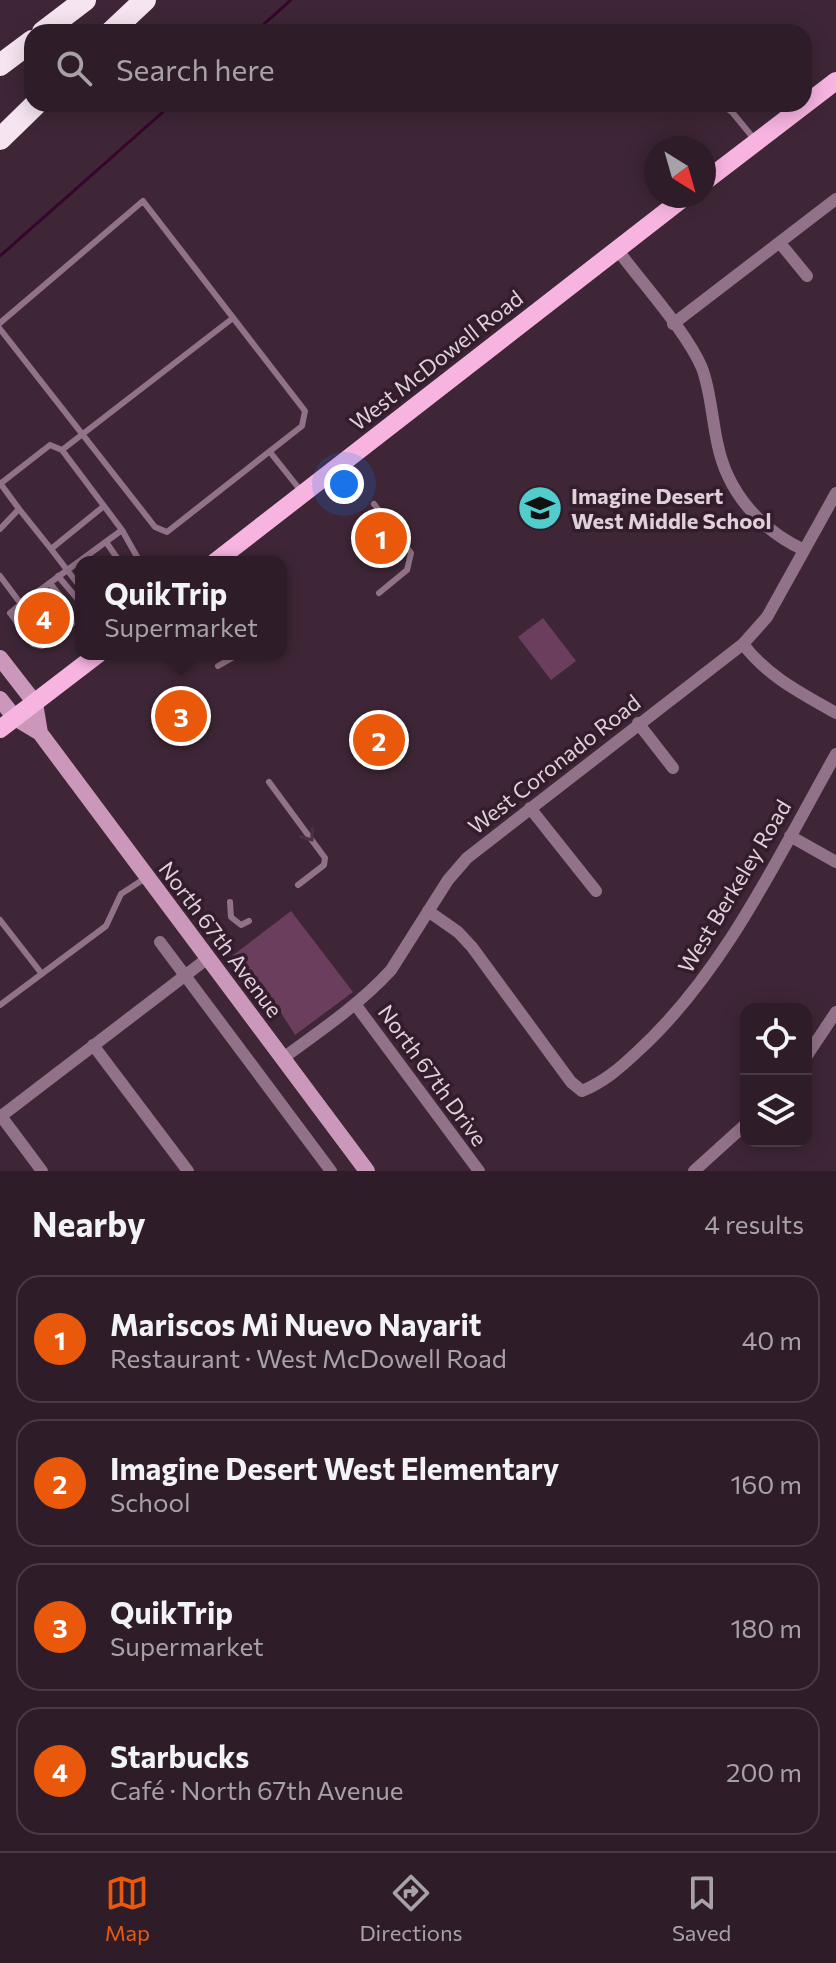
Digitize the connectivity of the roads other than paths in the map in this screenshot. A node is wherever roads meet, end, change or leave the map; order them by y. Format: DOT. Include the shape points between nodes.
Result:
graph roads {
  1 [pos="85,0"];
  2 [pos="145,0"];
  3 [pos="54,24"];
  4 [pos="120,24"];
  5 [pos="24,47"];
  6 [pos="0,65"];
  7 [pos="836,81"];
  8 [pos="812,99"];
  9 [pos="28,112"];
  10 [pos="732,112"];
  11 [pos="795,112"];
  12 [pos="0,139"];
  13 [pos="756,142"];
  14 [pos="716,173"];
  15 [pos="836,199"];
  16 [pos="670,208"];
  17 [pos="780,243"];
  18 [pos="617,249"];
  19 [pos="807,276"];
  20 [pos="233,318"];
  21 [pos="0,323"];
  22 [pos="673,324"];
  23 [pos="0,329"];
  24 [pos="82,433"];
  25 [pos="62,450"];
  26 [pos="270,452"];
  27 [pos="0,484"];
  28 [pos="836,493"];
  29 [pos="303,494"];
  30 [pos="374,504"];
  31 [pos="104,506"];
  32 [pos="19,509"];
  33 [pos="0,529"];
  34 [pos="122,530"];
  35 [pos="106,542"];
  36 [pos="51,549"];
  37 [pos="804,550"];
  38 [pos="86,556"];
  39 [pos="116,556"];
  40 [pos="137,556"];
  41 [pos="223,556"];
  42 [pos="75,564"];
  43 [pos="67,570"];
  44 [pos="0,576"];
  45 [pos="58,576"];
  46 [pos="75,580"];
  47 [pos="50,583"];
  48 [pos="379,593"];
  49 [pos="75,596"];
  50 [pos="21,604"];
  51 [pos="743,644"];
  52 [pos="0,658"];
  53 [pos="90,660"];
  54 [pos="228,660"];
  55 [pos="218,666"];
  56 [pos="0,699"];
  57 [pos="35,703"];
  58 [pos="836,713"];
  59 [pos="638,723"];
  60 [pos="8,724"];
  61 [pos="40,733"];
  62 [pos="836,754"];
  63 [pos="673,768"];
  64 [pos="269,782"];
  65 [pos="530,808"];
  66 [pos="790,836"];
  67 [pos="836,862"];
  68 [pos="147,877"];
  69 [pos="298,885"];
  70 [pos="596,891"];
  71 [pos="230,902"];
  72 [pos="428,911"];
  73 [pos="0,920"];
  74 [pos="249,921"];
  75 [pos="160,942"];
  76 [pos="208,958"];
  77 [pos="42,974"];
  78 [pos="186,975"];
  79 [pos="2,1002"];
  80 [pos="355,1004"];
  81 [pos="836,1014"];
  82 [pos="93,1045"];
  83 [pos="812,1048"];
  84 [pos="283,1058"];
  85 [pos="0,1116"];
  86 [pos="740,1130"];
  87 [pos="42,1171"];
  88 [pos="188,1171"];
  89 [pos="331,1171"];
  90 [pos="367,1171"];
  91 [pos="479,1171"];
  92 [pos="694,1171"];
  1 -- 3 [label="highway"];
  2 -- 4 [label="highway"];
  5 -- 6 [label="highway"];
  7 -- 8 [label="main road"];
  9 -- 12 [label="highway"];
  10 -- 13 [label="lane"];
  11 -- 13 [label="main road"];
  13 -- 14 [label="main road"];
  15 -- 17 [label="street"];
  16 -- 18 [label="main road, West McDowell Road"];
  17 -- 19 [label="street"];
  17 -- 22 [label="street"];
  18 -- 22 [label="street"];
  18 -- 29 [label="main road, West McDowell Road"];
  20 -- 21 [label="lane" via="143,201"];
  20 -- 24 [label="lane"];
  20 -- 26 [label="lane" via="305,411 302,426"];
  22 -- 37 [label="street" via="702,368 731,483 758,519"];
  23 -- 24 [label="lane"];
  24 -- 25 [label="lane"];
  24 -- 26 [label="lane" via="155,527 167,532"];
  25 -- 27 [label="lane" via="50,445"];
  25 -- 31 [label="lane"];
  26 -- 29 [label="lane"];
  27 -- 32 [label="lane"];
  28 -- 37 [label="street, West Coronado Road"];
  29 -- 41 [label="main road, West McDowell Road"];
  30 -- 48 [label="lane" via="411,553 407,570"];
  31 -- 34 [label="lane"];
  31 -- 36 [label="lane"];
  32 -- 33 [label="lane"];
  32 -- 36 [label="lane"];
  34 -- 35 [label="lane"];
  34 -- 40 [label="lane"];
  35 -- 38 [label="lane"];
  35 -- 39 [label="lane"];
  36 -- 43 [label="lane"];
  37 -- 51 [label="street, West Coronado Road" via="767,617"];
  42 -- 43 [label="lane"];
  43 -- 45 [label="lane"];
  43 -- 46 [label="lane"];
  44 -- 50 [label="lane"];
  45 -- 47 [label="lane"];
  45 -- 49 [label="lane"];
  47 -- 50 [label="lane"];
  47 -- 50 [label="lane" via="70,609 72,624 42,646 33,644 10,613"];
  51 -- 58 [label="street" via="773,676"];
  51 -- 59 [label="street, West Coronado Road"];
  52 -- 57 [label="main road, North 67th Avenue"];
  53 -- 57 [label="main road"];
  54 -- 55 [label="lane"];
  56 -- 60 [label="main road, North 67th Avenue"];
  57 -- 60 [label="main road"];
  57 -- 61 [label="main road, North 67th Avenue"];
  59 -- 63 [label="street"];
  59 -- 65 [label="street, West Coronado Road"];
  60 -- 61 [label="main road, North 67th Avenue"];
  61 -- 68 [label="main road, North 67th Avenue"];
  62 -- 66 [label="street, West Berkeley Road"];
  64 -- 69 [label="lane, one-way" via="325,858 324,865"];
  65 -- 70 [label="street"];
  65 -- 72 [label="street, West Coronado Road" via="467,858"];
  66 -- 67 [label="street"];
  66 -- 72 [label="street, West Berkeley Road" via="696,989 625,1063 582,1091 472,947"];
  68 -- 76 [label="main road, North 67th Avenue"];
  68 -- 77 [label="lane" via="121,894 106,926"];
  71 -- 74 [label="lane" via="231,917 241,925"];
  72 -- 80 [label="street, West Coronado Road" via="391,970"];
  73 -- 77 [label="lane"];
  75 -- 78 [label="street"];
  76 -- 78 [label="street"];
  76 -- 84 [label="main road, North 67th Avenue"];
  77 -- 79 [label="lane"];
  78 -- 82 [label="street"];
  78 -- 89 [label="street"];
  80 -- 84 [label="street, West Coronado Road"];
  80 -- 91 [label="street, North 67th Drive"];
  81 -- 83 [label="street"];
  82 -- 85 [label="street"];
  82 -- 88 [label="street"];
  84 -- 90 [label="main road, North 67th Avenue"];
  85 -- 87 [label="street"];
  86 -- 92 [label="street"];
}
